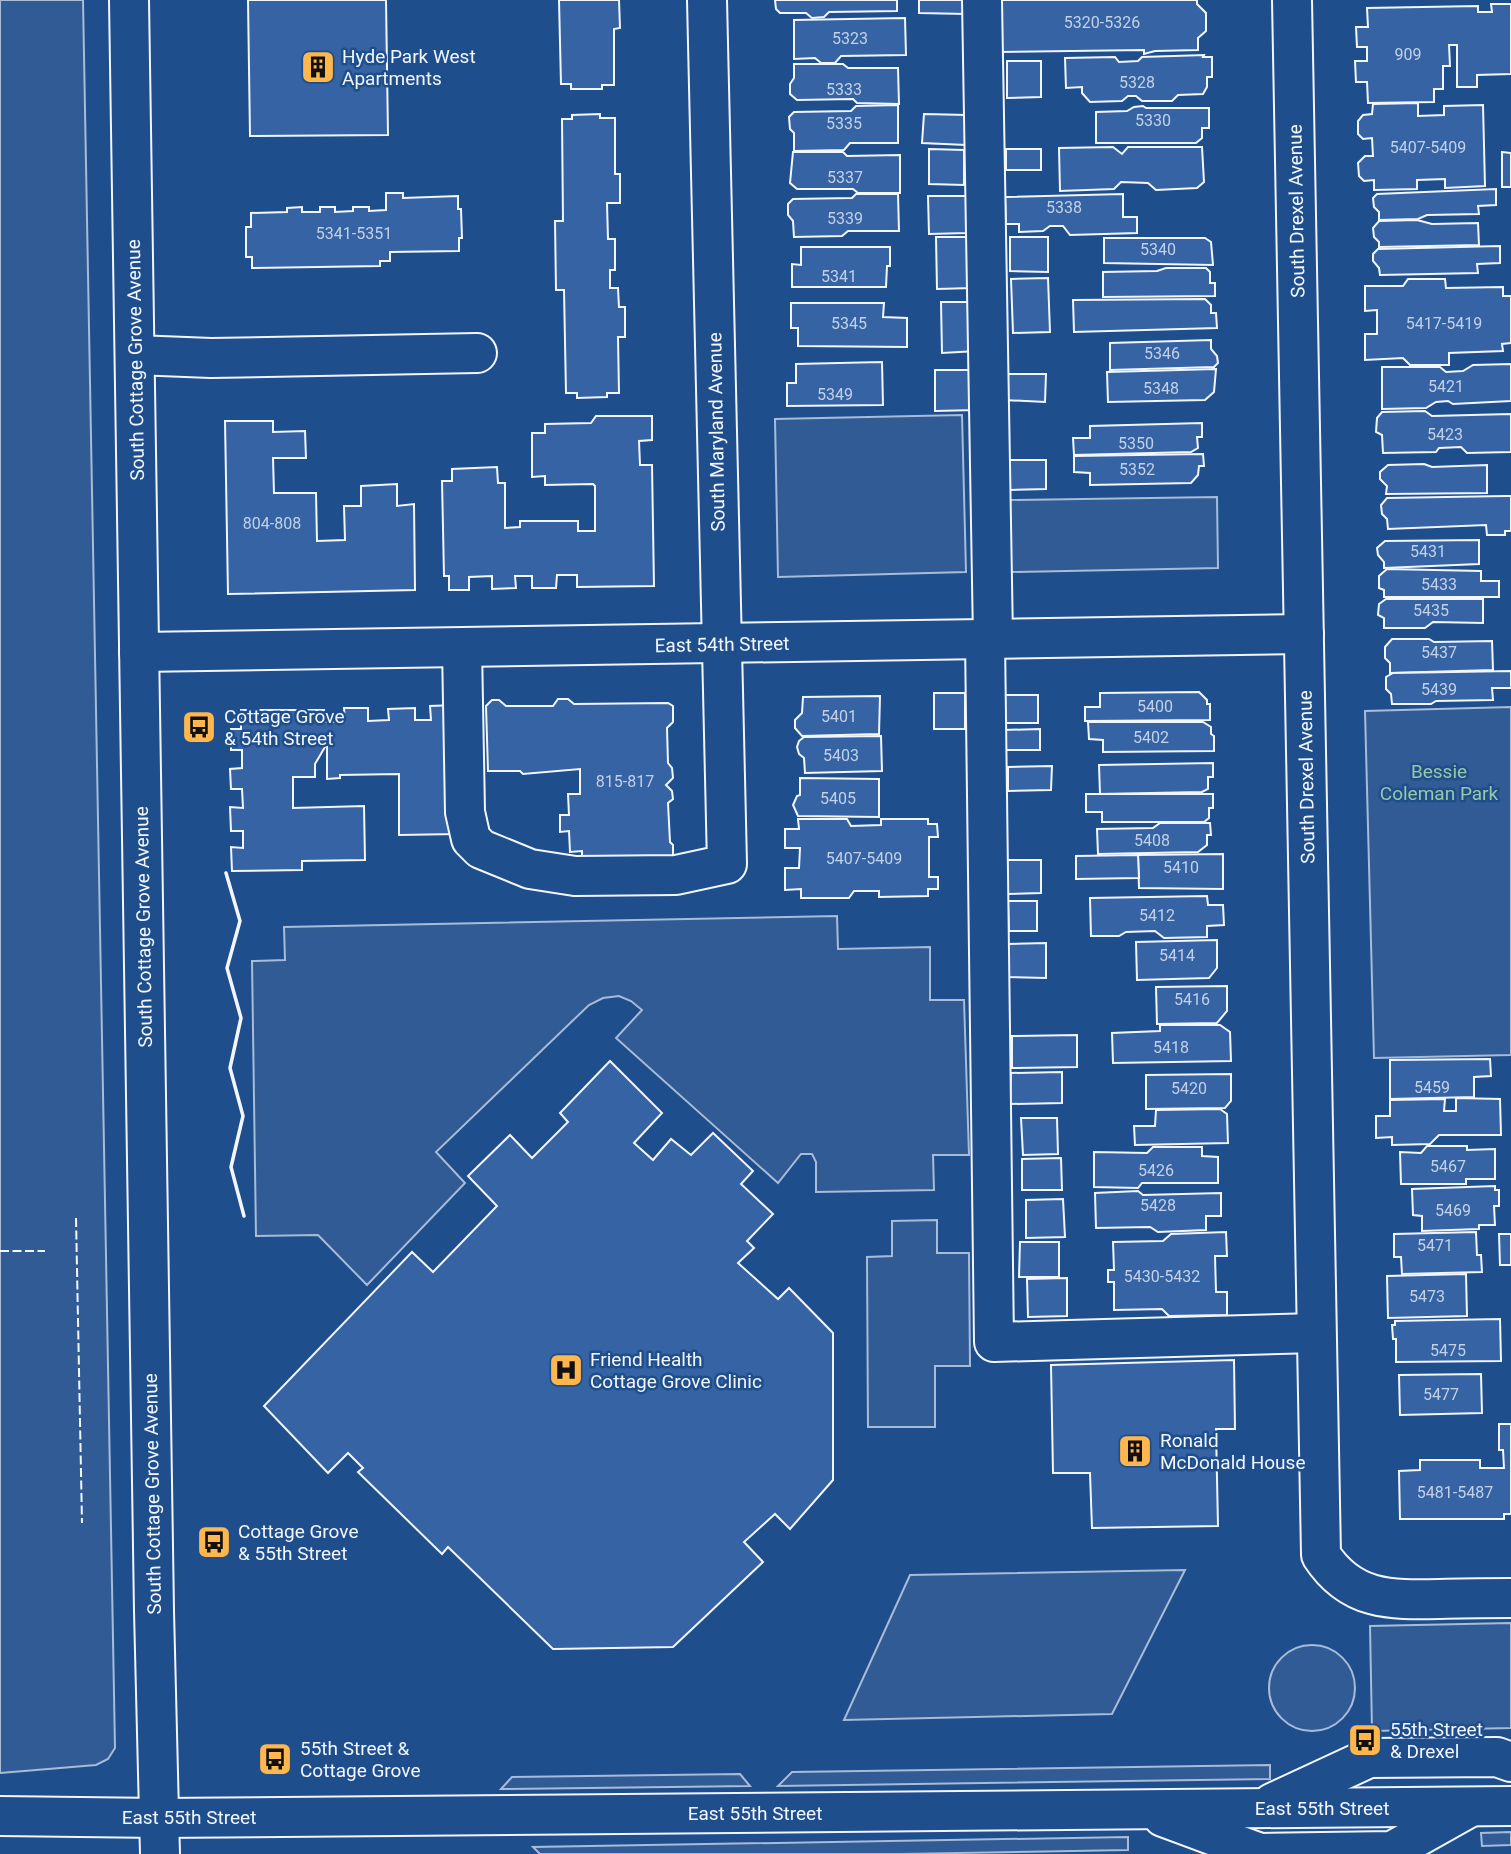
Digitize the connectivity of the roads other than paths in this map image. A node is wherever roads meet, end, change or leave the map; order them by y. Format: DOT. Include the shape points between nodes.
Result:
graph roads {
  1 [pos="129,0"];
  2 [pos="707,0"];
  3 [pos="982,0"];
  4 [pos="1292,0"];
  5 [pos="477,353"];
  6 [pos="135,355"];
  7 [pos="1304,634"];
  8 [pos="989,639"];
  9 [pos="720,645"];
  10 [pos="462,648"];
  11 [pos="139,652"];
  12 [pos="1316,1333"];
  13 [pos="1511,1598"];
  14 [pos="1511,1762"];
  15 [pos="1511,1806"];
  16 [pos="1471,1807"];
  17 [pos="1141,1809"];
  18 [pos="1260,1809"];
  19 [pos="0,1816"];
  20 [pos="160,1836"];
  1 -- 6 [label="street, South Cottage Grove Avenue"];
  2 -- 9 [label="street, South Maryland Avenue"];
  3 -- 8 [label="street"];
  4 -- 7 [label="street, South Drexel Avenue"];
  5 -- 6 [label="street"];
  6 -- 11 [label="street, South Cottage Grove Avenue"];
  7 -- 8 [label="street, East 54th Street"];
  7 -- 12 [label="street, South Drexel Avenue"];
  8 -- 9 [label="street, East 54th Street"];
  8 -- 12 [label="street" via="994,1342"];
  9 -- 10 [label="street, East 54th Street"];
  9 -- 10 [label="street, South Maryland Avenue" via="727,864 676,875 575,876 530,869 481,849 471,839 465,811"];
  10 -- 11 [label="street, East 54th Street"];
  11 -- 20 [label="street, South Cottage Grove Avenue"];
  12 -- 13 [label="street, South Drexel Avenue" via="1321,1555 1332,1572 1373,1596 1399,1600"];
  14 -- 18 [label="street" via="1497,1757 1369,1758"];
  15 -- 16 [label="street, East 55th Street"];
  16 -- 17 [label="street" via="1392,1851 1260,1853"];
  16 -- 18 [label="street, East 55th Street"];
  17 -- 18 [label="street, East 55th Street"];
  17 -- 20 [label="street, East 55th Street"];
  19 -- 20 [label="street, East 55th Street"];
}
